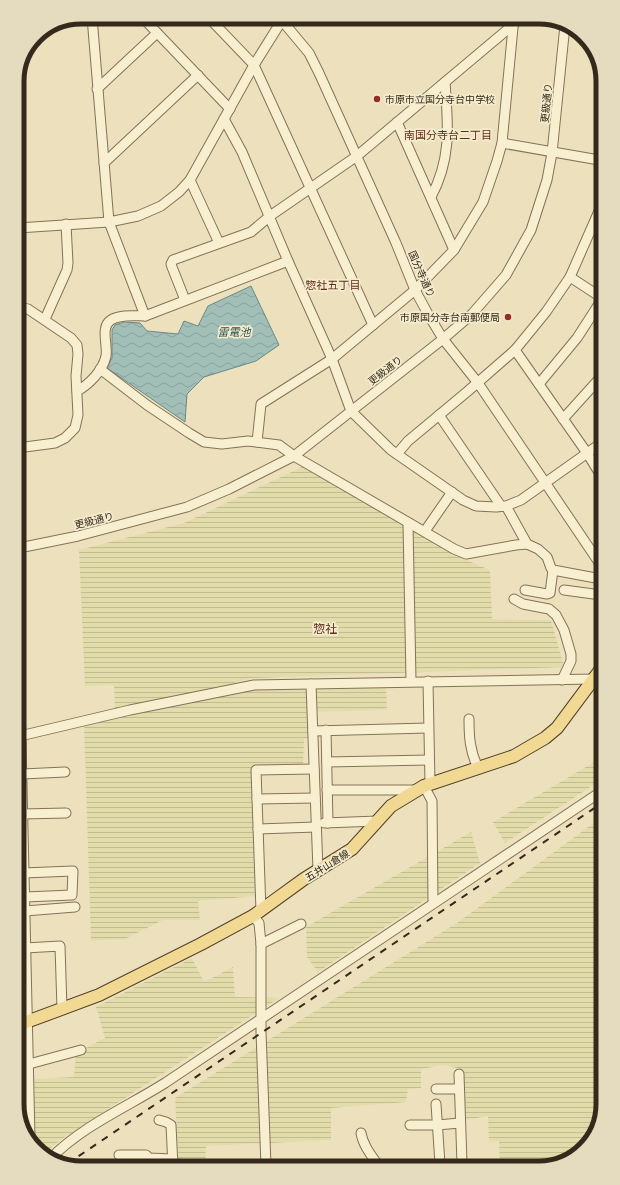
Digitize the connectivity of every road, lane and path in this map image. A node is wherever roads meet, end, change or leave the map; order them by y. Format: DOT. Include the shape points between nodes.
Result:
graph roads {
  1 [pos="93,24"];
  2 [pos="149,24"];
  3 [pos="215,24"];
  4 [pos="278,24"];
  5 [pos="286,24"];
  6 [pos="511,24"];
  7 [pos="514,24"];
  8 [pos="564,30"];
  9 [pos="157,33"];
  10 [pos="254,65"];
  11 [pos="198,75"];
  12 [pos="445,82"];
  13 [pos="98,89"];
  14 [pos="230,109"];
  15 [pos="224,119"];
  16 [pos="397,122"];
  17 [pos="502,143"];
  18 [pos="552,153"];
  19 [pos="357,156"];
  20 [pos="596,160"];
  21 [pos="104,162"];
  22 [pos="190,180"];
  23 [pos="311,188"];
  24 [pos="431,197"];
  25 [pos="270,216"];
  26 [pos="596,218"];
  27 [pos="108,222"];
  28 [pos="66,224"];
  29 [pos="24,228"];
  30 [pos="219,243"];
  31 [pos="454,250"];
  32 [pos="288,261"];
  33 [pos="570,277"];
  34 [pos="415,290"];
  35 [pos="596,294"];
  36 [pos="185,300"];
  37 [pos="24,308"];
  38 [pos="596,309"];
  39 [pos="145,316"];
  40 [pos="45,319"];
  41 [pos="373,325"];
  42 [pos="443,339"];
  43 [pos="514,350"];
  44 [pos="332,359"];
  45 [pos="100,369"];
  46 [pos="596,382"];
  47 [pos="478,383"];
  48 [pos="539,384"];
  49 [pos="77,391"];
  50 [pos="351,411"];
  51 [pos="439,415"];
  52 [pos="563,419"];
  53 [pos="257,442"];
  54 [pos="596,447"];
  55 [pos="24,448"];
  56 [pos="587,453"];
  57 [pos="397,454"];
  58 [pos="294,456"];
  59 [pos="596,468"];
  60 [pos="546,483"];
  61 [pos="452,492"];
  62 [pos="504,506"];
  63 [pos="408,524"];
  64 [pos="425,531"];
  65 [pos="527,544"];
  66 [pos="24,547"];
  67 [pos="596,558"];
  68 [pos="553,570"];
  69 [pos="596,578"];
  70 [pos="525,590"];
  71 [pos="564,590"];
  72 [pos="596,594"];
  73 [pos="514,599"];
  74 [pos="596,676"];
  75 [pos="562,680"];
  76 [pos="596,680"];
  77 [pos="428,681"];
  78 [pos="411,682"];
  79 [pos="311,684"];
  80 [pos="469,719"];
  81 [pos="428,728"];
  82 [pos="326,730"];
  83 [pos="313,731"];
  84 [pos="24,735"];
  85 [pos="429,760"];
  86 [pos="327,762"];
  87 [pos="478,768"];
  88 [pos="314,769"];
  89 [pos="65,772"];
  90 [pos="24,774"];
  91 [pos="423,786"];
  92 [pos="327,790"];
  93 [pos="596,795"];
  94 [pos="315,798"];
  95 [pos="257,799"];
  96 [pos="66,813"];
  97 [pos="24,814"];
  98 [pos="378,821"];
  99 [pos="328,823"];
  100 [pos="316,826"];
  101 [pos="258,829"];
  102 [pos="318,870"];
  103 [pos="24,873"];
  104 [pos="25,897"];
  105 [pos="433,902"];
  106 [pos="75,907"];
  107 [pos="25,911"];
  108 [pos="257,913"];
  109 [pos="301,924"];
  110 [pos="261,944"];
  111 [pos="25,948"];
  112 [pos="62,1009"];
  113 [pos="261,1019"];
  114 [pos="25,1023"];
  115 [pos="82,1050"];
  116 [pos="28,1064"];
  117 [pos="459,1074"];
  118 [pos="459,1089"];
  119 [pos="436,1090"];
  120 [pos="436,1104"];
  121 [pos="158,1120"];
  122 [pos="460,1123"];
  123 [pos="410,1125"];
  124 [pos="437,1125"];
  125 [pos="30,1129"];
  126 [pos="361,1133"];
  127 [pos="55,1154"];
  128 [pos="119,1155"];
  129 [pos="163,1161"];
  130 [pos="173,1161"];
  131 [pos="266,1161"];
  132 [pos="375,1161"];
  133 [pos="440,1161"];
  134 [pos="462,1161"];
  1 -- 13 [label="street"];
  2 -- 9 [label="street"];
  3 -- 10 [label="street"];
  4 -- 10 [label="street"];
  5 -- 19 [label="street, 国分寺通り" via="309,53"];
  6 -- 12 [label="street"];
  7 -- 17 [label="street"];
  8 -- 18 [label="street, 更級通り"];
  9 -- 11 [label="street"];
  9 -- 13 [label="street"];
  10 -- 14 [label="street"];
  10 -- 23 [label="street"];
  11 -- 14 [label="street"];
  11 -- 21 [label="street"];
  12 -- 16 [label="street"];
  12 -- 24 [label="street" via="448,131 445,157"];
  13 -- 21 [label="street"];
  14 -- 15 [label="street"];
  15 -- 22 [label="street"];
  15 -- 25 [label="street" via="242,152"];
  16 -- 19 [label="street"];
  16 -- 24 [label="street"];
  17 -- 18 [label="street"];
  17 -- 31 [label="street" via="484,202"];
  18 -- 20 [label="street"];
  18 -- 42 [label="street, 更級通り" via="547,180 531,230 506,275 472,314"];
  19 -- 23 [label="street"];
  19 -- 34 [label="street, 国分寺通り"];
  21 -- 27 [label="street"];
  22 -- 27 [label="street" via="161,206 138,216"];
  22 -- 30 [label="street"];
  23 -- 25 [label="street"];
  23 -- 41 [label="street"];
  24 -- 31 [label="street"];
  25 -- 30 [label="street" via="251,232"];
  25 -- 32 [label="street"];
  26 -- 33 [label="street"];
  27 -- 28 [label="street"];
  27 -- 39 [label="street"];
  28 -- 29 [label="street"];
  28 -- 40 [label="street" via="67,270"];
  30 -- 36 [label="street" via="173,260 171,264"];
  31 -- 34 [label="street"];
  32 -- 36 [label="street"];
  32 -- 44 [label="street"];
  33 -- 35 [label="street"];
  33 -- 43 [label="street" via="546,312"];
  34 -- 41 [label="street"];
  34 -- 42 [label="street, 国分寺通り"];
  36 -- 39 [label="street"];
  37 -- 40 [label="street"];
  38 -- 48 [label="street" via="578,338"];
  39 -- 45 [label="street" via="117,317 109,321 106,330 106,356"];
  40 -- 49 [label="street" via="77,345"];
  41 -- 44 [label="street"];
  42 -- 47 [label="street, 国分寺通り"];
  42 -- 50 [label="street, 更級通り"];
  43 -- 47 [label="street"];
  43 -- 48 [label="street"];
  44 -- 50 [label="street"];
  44 -- 53 [label="street" via="261,404"];
  45 -- 49 [label="street"];
  45 -- 53 [label="street" via="204,442"];
  46 -- 52 [label="street"];
  47 -- 51 [label="street"];
  47 -- 60 [label="street, 国分寺通り"];
  48 -- 52 [label="street"];
  49 -- 55 [label="street" via="77,424 72,433 55,442"];
  50 -- 57 [label="street"];
  50 -- 58 [label="street, 更級通り"];
  51 -- 57 [label="street" via="408,441"];
  51 -- 62 [label="street"];
  52 -- 56 [label="street"];
  53 -- 58 [label="street" via="279,445"];
  54 -- 56 [label="street"];
  56 -- 59 [label="street"];
  56 -- 60 [label="street"];
  57 -- 61 [label="street"];
  58 -- 63 [label="street"];
  58 -- 66 [label="street, 更級通り" via="187,507 78,536"];
  60 -- 62 [label="street" via="522,500"];
  60 -- 67 [label="street, 国分寺通り"];
  61 -- 62 [label="street" via="476,506"];
  61 -- 64 [label="street"];
  62 -- 65 [label="street"];
  63 -- 64 [label="street"];
  63 -- 78 [label="street"];
  64 -- 65 [label="street" via="466,554"];
  65 -- 68 [label="street" via="547,557"];
  68 -- 69 [label="street"];
  68 -- 70 [label="street" via="550,593"];
  71 -- 72 [label="street"];
  73 -- 75 [label="street" via="523,604 549,609 556,614 571,654 571,661"];
  74 -- 75 [label="street"];
  75 -- 77 [label="street"];
  76 -- 87 [label="main road, 五井山倉線" via="557,728 545,738 514,756"];
  77 -- 78 [label="street"];
  77 -- 81 [label="street"];
  78 -- 79 [label="street"];
  79 -- 83 [label="street"];
  79 -- 84 [label="street" via="254,685"];
  80 -- 87 [label="street" via="469,742"];
  81 -- 82 [label="street"];
  81 -- 85 [label="street"];
  82 -- 83 [label="street"];
  82 -- 86 [label="street"];
  83 -- 88 [label="street"];
  85 -- 86 [label="street"];
  85 -- 91 [label="street"];
  86 -- 92 [label="street"];
  87 -- 91 [label="main road, 五井山倉線"];
  88 -- 94 [label="street"];
  88 -- 95 [label="street" via="256,770"];
  89 -- 90 [label="street"];
  91 -- 92 [label="street"];
  91 -- 98 [label="main road, 五井山倉線" via="391,806"];
  91 -- 105 [label="street" via="432,800"];
  92 -- 99 [label="street"];
  93 -- 105 [label="street"];
  94 -- 95 [label="street"];
  94 -- 100 [label="street"];
  95 -- 101 [label="street"];
  96 -- 97 [label="street"];
  98 -- 99 [label="street"];
  98 -- 102 [label="main road, 五井山倉線" via="352,849"];
  99 -- 100 [label="street"];
  100 -- 101 [label="street"];
  100 -- 102 [label="street"];
  101 -- 108 [label="street"];
  102 -- 108 [label="main road, 五井山倉線"];
  103 -- 104 [label="street"];
  103 -- 104 [label="street" via="73,871 72,895"];
  104 -- 107 [label="street"];
  105 -- 113 [label="street"];
  106 -- 107 [label="street"];
  107 -- 111 [label="street"];
  108 -- 110 [label="street"];
  108 -- 112 [label="main road, 五井山倉線" via="99,995"];
  109 -- 110 [label="street"];
  110 -- 113 [label="street"];
  111 -- 112 [label="street" via="60,946"];
  111 -- 114 [label="street"];
  112 -- 114 [label="main road, 五井山倉線"];
  113 -- 127 [label="street" via="165,1083 64,1145"];
  113 -- 131 [label="street"];
  114 -- 116 [label="street"];
  115 -- 116 [label="street"];
  116 -- 125 [label="street"];
  117 -- 118 [label="street"];
  118 -- 119 [label="street"];
  118 -- 122 [label="street"];
  120 -- 124 [label="street"];
  121 -- 130 [label="street" via="171,1125"];
  122 -- 124 [label="street"];
  122 -- 134 [label="street"];
  123 -- 124 [label="street"];
  124 -- 133 [label="street"];
  126 -- 132 [label="street" via="362,1140"];
  128 -- 129 [label="street" via="146,1155"];
}
